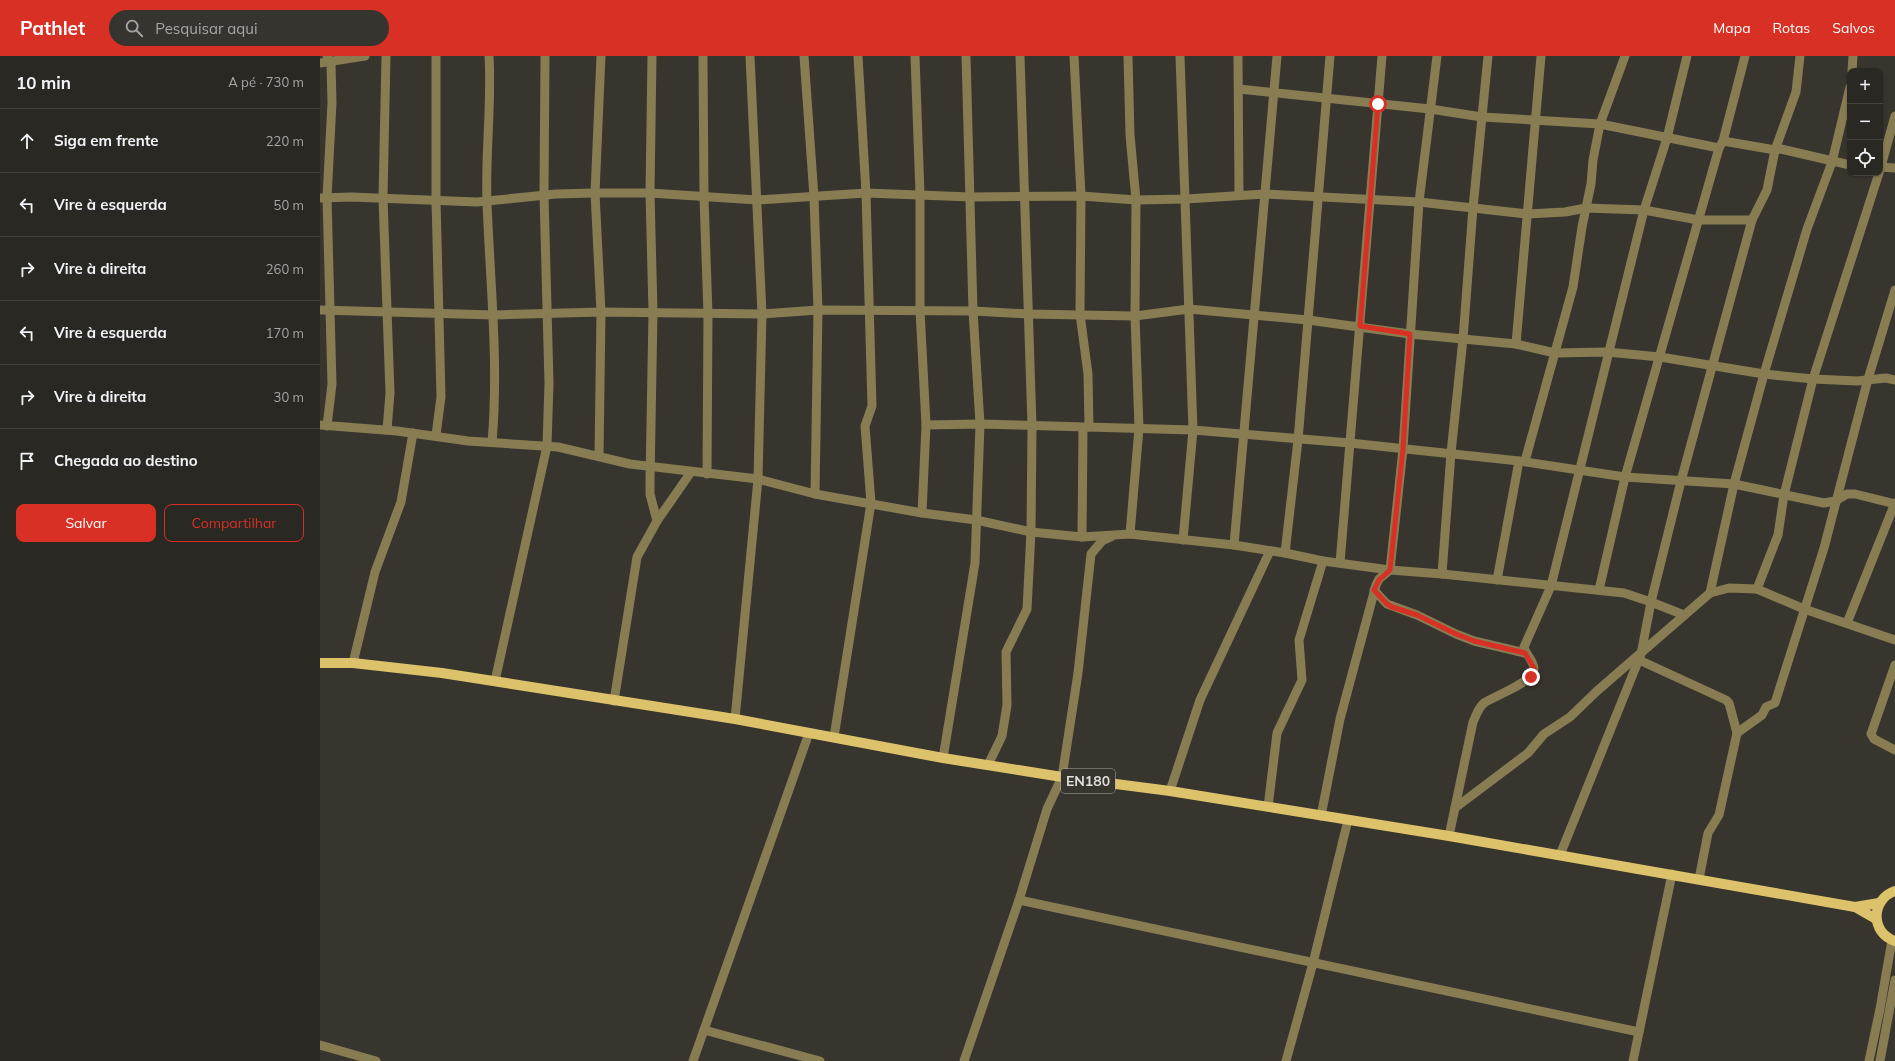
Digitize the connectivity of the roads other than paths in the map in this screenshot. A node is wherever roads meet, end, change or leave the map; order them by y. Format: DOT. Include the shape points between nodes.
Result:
graph roads {
  1 [pos="365,56"];
  2 [pos="386,56"];
  3 [pos="436,56"];
  4 [pos="489,56"];
  5 [pos="544,56"];
  6 [pos="601,56"];
  7 [pos="652,56"];
  8 [pos="703,56"];
  9 [pos="750,56"];
  10 [pos="804,56"];
  11 [pos="858,56"];
  12 [pos="915,56"];
  13 [pos="966,56"];
  14 [pos="1020,56"];
  15 [pos="1074,56"];
  16 [pos="1128,56"];
  17 [pos="1180,56"];
  18 [pos="1238,56"];
  19 [pos="1277,56"];
  20 [pos="1330,56"];
  21 [pos="1382,56"];
  22 [pos="1437,56"];
  23 [pos="1488,56"];
  24 [pos="1541,56"];
  25 [pos="1625,56"];
  26 [pos="1687,56"];
  27 [pos="1745,56"];
  28 [pos="1800,56"];
  29 [pos="1853,56"];
  30 [pos="329,59"];
  31 [pos="320,63"];
  32 [pos="1852,68"];
  33 [pos="1239,89"];
  34 [pos="1275,94"];
  35 [pos="1327,98"];
  36 [pos="1847,100"];
  37 [pos="1378,104"];
  38 [pos="1430,109"];
  39 [pos="1482,116"];
  40 [pos="1895,116"];
  41 [pos="1535,120"];
  42 [pos="1600,124"];
  43 [pos="1667,138"];
  44 [pos="1721,144"];
  45 [pos="1775,150"];
  46 [pos="1883,158"];
  47 [pos="1832,162"];
  48 [pos="1847,164"];
  49 [pos="1895,168"];
  50 [pos="1883,169"];
  51 [pos="1878,176"];
  52 [pos="595,193"];
  53 [pos="650,193"];
  54 [pos="866,193"];
  55 [pos="920,194"];
  56 [pos="1265,194"];
  57 [pos="544,195"];
  58 [pos="1239,195"];
  59 [pos="1317,195"];
  60 [pos="1081,196"];
  61 [pos="814,197"];
  62 [pos="972,197"];
  63 [pos="324,198"];
  64 [pos="383,198"];
  65 [pos="704,198"];
  66 [pos="1026,198"];
  67 [pos="1372,199"];
  68 [pos="436,200"];
  69 [pos="758,200"];
  70 [pos="1136,200"];
  71 [pos="1186,200"];
  72 [pos="487,201"];
  73 [pos="1419,202"];
  74 [pos="1472,208"];
  75 [pos="1586,208"];
  76 [pos="1644,210"];
  77 [pos="1527,214"];
  78 [pos="1698,220"];
  79 [pos="1752,220"];
  80 [pos="1895,290"];
  81 [pos="1189,309"];
  82 [pos="320,310"];
  83 [pos="331,310"];
  84 [pos="818,310"];
  85 [pos="920,310"];
  86 [pos="387,311"];
  87 [pos="868,311"];
  88 [pos="973,311"];
  89 [pos="601,312"];
  90 [pos="653,312"];
  91 [pos="547,313"];
  92 [pos="439,314"];
  93 [pos="708,314"];
  94 [pos="762,314"];
  95 [pos="1028,314"];
  96 [pos="1080,314"];
  97 [pos="494,315"];
  98 [pos="1135,316"];
  99 [pos="1255,316"];
  100 [pos="1308,320"];
  101 [pos="1360,326"];
  102 [pos="1410,334"];
  103 [pos="1463,339"];
  104 [pos="1516,344"];
  105 [pos="1608,352"];
  106 [pos="1554,353"];
  107 [pos="1660,357"];
  108 [pos="1711,366"];
  109 [pos="1764,374"];
  110 [pos="1813,379"];
  111 [pos="1868,379"];
  112 [pos="1895,380"];
  113 [pos="980,424"];
  114 [pos="926,425"];
  115 [pos="323,426"];
  116 [pos="1032,426"];
  117 [pos="1086,428"];
  118 [pos="1139,428"];
  119 [pos="387,430"];
  120 [pos="1193,430"];
  121 [pos="413,432"];
  122 [pos="436,435"];
  123 [pos="1244,435"];
  124 [pos="1298,440"];
  125 [pos="492,442"];
  126 [pos="1350,443"];
  127 [pos="547,446"];
  128 [pos="1403,449"];
  129 [pos="1452,453"];
  130 [pos="599,456"];
  131 [pos="1522,461"];
  132 [pos="650,466"];
  133 [pos="1579,469"];
  134 [pos="691,472"];
  135 [pos="707,474"];
  136 [pos="1625,477"];
  137 [pos="758,479"];
  138 [pos="1681,481"];
  139 [pos="1734,484"];
  140 [pos="815,494"];
  141 [pos="1784,495"];
  142 [pos="1835,501"];
  143 [pos="871,503"];
  144 [pos="1895,503"];
  145 [pos="922,513"];
  146 [pos="976,520"];
  147 [pos="657,521"];
  148 [pos="1031,532"];
  149 [pos="1119,534"];
  150 [pos="1130,534"];
  151 [pos="1082,537"];
  152 [pos="1183,540"];
  153 [pos="1234,545"];
  154 [pos="1270,551"];
  155 [pos="1285,553"];
  156 [pos="1323,561"];
  157 [pos="1340,563"];
  158 [pos="1390,570"];
  159 [pos="1442,574"];
  160 [pos="1497,580"];
  161 [pos="1551,586"];
  162 [pos="1756,589"];
  163 [pos="1374,590"];
  164 [pos="1599,590"];
  165 [pos="1710,593"];
  166 [pos="1651,602"];
  167 [pos="1804,609"];
  168 [pos="1684,615"];
  169 [pos="1847,623"];
  170 [pos="1895,640"];
  171 [pos="1525,653"];
  172 [pos="1640,657"];
  173 [pos="320,663"];
  174 [pos="353,664"];
  175 [pos="1895,665"];
  176 [pos="496,681"];
  177 [pos="614,701"];
  178 [pos="735,719"];
  179 [pos="809,733"];
  180 [pos="1737,733"];
  181 [pos="834,737"];
  182 [pos="1895,750"];
  183 [pos="942,758"];
  184 [pos="988,765"];
  185 [pos="1062,777"];
  186 [pos="1170,791"];
  187 [pos="1268,807"];
  188 [pos="1455,808"];
  189 [pos="1321,816"];
  190 [pos="1348,820"];
  191 [pos="1449,836"];
  192 [pos="1560,854"];
  193 [pos="1672,874"];
  194 [pos="1699,879"];
  195 [pos="1895,891"];
  196 [pos="1019,900"];
  197 [pos="1879,903"];
  198 [pos="1855,907"];
  199 [pos="1876,919"];
  200 [pos="1893,940"];
  201 [pos="1313,964"];
  202 [pos="1895,980"];
  203 [pos="704,1030"];
  204 [pos="1639,1032"];
  205 [pos="1890,1032"];
  206 [pos="320,1045"];
  207 [pos="376,1061"];
  208 [pos="692,1061"];
  209 [pos="820,1061"];
  210 [pos="964,1061"];
  211 [pos="1286,1061"];
  212 [pos="1633,1061"];
  213 [pos="1869,1061"];
  214 [pos="1880,1061"];
  1 -- 30 [label="street"];
  2 -- 64 [label="street"];
  3 -- 68 [label="street"];
  4 -- 72 [label="street" via="491,91"];
  5 -- 57 [label="street"];
  6 -- 52 [label="street"];
  7 -- 53 [label="street"];
  8 -- 65 [label="street"];
  9 -- 69 [label="street"];
  10 -- 61 [label="street"];
  11 -- 54 [label="street"];
  12 -- 55 [label="street"];
  13 -- 62 [label="street"];
  14 -- 66 [label="street"];
  15 -- 60 [label="street"];
  16 -- 70 [label="street" via="1130,136"];
  17 -- 71 [label="street"];
  18 -- 33 [label="street"];
  19 -- 34 [label="street"];
  20 -- 35 [label="street"];
  21 -- 37 [label="street"];
  22 -- 38 [label="street"];
  23 -- 39 [label="street"];
  24 -- 41 [label="street"];
  25 -- 42 [label="street"];
  26 -- 43 [label="street"];
  27 -- 44 [label="street"];
  28 -- 45 [label="street" via="1796,92"];
  29 -- 32 [label="street"];
  30 -- 31 [label="street"];
  30 -- 63 [label="street" via="332,103"];
  33 -- 34 [label="street"];
  33 -- 58 [label="street"];
  34 -- 35 [label="street"];
  34 -- 56 [label="street"];
  35 -- 37 [label="street"];
  35 -- 59 [label="street"];
  36 -- 47 [label="street"];
  37 -- 38 [label="street"];
  37 -- 67 [label="street"];
  38 -- 39 [label="street"];
  38 -- 73 [label="street"];
  39 -- 41 [label="street"];
  39 -- 74 [label="street"];
  40 -- 46 [label="street"];
  41 -- 42 [label="street"];
  41 -- 77 [label="street"];
  42 -- 43 [label="street"];
  42 -- 75 [label="street"];
  43 -- 44 [label="street"];
  43 -- 76 [label="street"];
  44 -- 45 [label="street"];
  44 -- 78 [label="street"];
  45 -- 47 [label="street" via="1781,149"];
  45 -- 79 [label="street" via="1767,190"];
  47 -- 48 [label="street"];
  47 -- 109 [label="street" via="1807,229"];
  49 -- 50 [label="street"];
  51 -- 110 [label="street"];
  52 -- 53 [label="street"];
  52 -- 57 [label="street"];
  52 -- 89 [label="street"];
  53 -- 65 [label="street"];
  53 -- 90 [label="street"];
  54 -- 55 [label="street"];
  54 -- 61 [label="street"];
  54 -- 87 [label="street"];
  55 -- 62 [label="street"];
  55 -- 85 [label="street"];
  56 -- 58 [label="street"];
  56 -- 59 [label="street"];
  56 -- 99 [label="street"];
  57 -- 72 [label="street"];
  57 -- 91 [label="street"];
  58 -- 71 [label="street"];
  59 -- 67 [label="street"];
  59 -- 100 [label="street"];
  60 -- 66 [label="street"];
  60 -- 70 [label="street"];
  60 -- 96 [label="street"];
  61 -- 69 [label="street"];
  61 -- 84 [label="street"];
  62 -- 66 [label="street"];
  62 -- 88 [label="street"];
  63 -- 64 [label="street"];
  63 -- 83 [label="street"];
  64 -- 68 [label="street"];
  64 -- 86 [label="street"];
  65 -- 69 [label="street"];
  65 -- 93 [label="street"];
  66 -- 95 [label="street"];
  67 -- 73 [label="street"];
  67 -- 101 [label="street"];
  68 -- 72 [label="street"];
  68 -- 92 [label="street"];
  69 -- 94 [label="street"];
  70 -- 71 [label="street"];
  70 -- 98 [label="street"];
  71 -- 81 [label="street"];
  72 -- 97 [label="street"];
  73 -- 74 [label="street"];
  73 -- 102 [label="street"];
  74 -- 77 [label="street"];
  74 -- 103 [label="street"];
  75 -- 76 [label="street"];
  75 -- 77 [label="street"];
  75 -- 106 [label="street" via="1573,287"];
  76 -- 78 [label="street"];
  76 -- 105 [label="street"];
  77 -- 104 [label="street"];
  78 -- 79 [label="street"];
  78 -- 107 [label="street"];
  79 -- 108 [label="street"];
  80 -- 111 [label="street"];
  81 -- 98 [label="street"];
  81 -- 99 [label="street"];
  81 -- 120 [label="street"];
  82 -- 83 [label="street"];
  83 -- 86 [label="street"];
  83 -- 115 [label="street" via="332,384"];
  84 -- 87 [label="street"];
  84 -- 94 [label="street"];
  84 -- 140 [label="street"];
  85 -- 87 [label="street"];
  85 -- 88 [label="street"];
  85 -- 114 [label="street"];
  86 -- 92 [label="street"];
  86 -- 119 [label="street" via="390,393"];
  87 -- 143 [label="street" via="872,406 865,426"];
  88 -- 95 [label="street"];
  88 -- 113 [label="street"];
  89 -- 90 [label="street"];
  89 -- 91 [label="street"];
  89 -- 130 [label="street"];
  90 -- 93 [label="street"];
  90 -- 132 [label="street"];
  91 -- 97 [label="street"];
  91 -- 127 [label="street"];
  92 -- 97 [label="street"];
  92 -- 122 [label="street" via="441,397"];
  93 -- 94 [label="street"];
  93 -- 135 [label="street"];
  94 -- 137 [label="street"];
  95 -- 96 [label="street"];
  95 -- 116 [label="street"];
  96 -- 98 [label="street"];
  96 -- 117 [label="street" via="1088,374"];
  97 -- 125 [label="street" via="496,401"];
  98 -- 118 [label="street"];
  99 -- 100 [label="street"];
  99 -- 123 [label="street"];
  100 -- 101 [label="street"];
  100 -- 124 [label="street"];
  101 -- 102 [label="street"];
  101 -- 126 [label="street"];
  102 -- 103 [label="street"];
  102 -- 128 [label="street"];
  103 -- 104 [label="street"];
  103 -- 129 [label="street"];
  104 -- 106 [label="street"];
  105 -- 106 [label="street"];
  105 -- 107 [label="street"];
  105 -- 133 [label="street"];
  106 -- 131 [label="street"];
  107 -- 108 [label="street"];
  107 -- 136 [label="street"];
  108 -- 109 [label="street"];
  108 -- 138 [label="street"];
  109 -- 110 [label="street"];
  109 -- 139 [label="street"];
  110 -- 111 [label="street"];
  110 -- 141 [label="street"];
  111 -- 112 [label="street"];
  111 -- 142 [label="street" via="1861,413"];
  113 -- 114 [label="street"];
  113 -- 116 [label="street"];
  113 -- 146 [label="street"];
  114 -- 145 [label="street"];
  115 -- 119 [label="street"];
  116 -- 117 [label="street"];
  116 -- 148 [label="street"];
  117 -- 118 [label="street"];
  117 -- 151 [label="street"];
  118 -- 120 [label="street"];
  118 -- 150 [label="street"];
  119 -- 121 [label="street"];
  120 -- 123 [label="street"];
  120 -- 152 [label="street"];
  121 -- 122 [label="street"];
  121 -- 174 [label="street" via="401,502 375,572"];
  122 -- 125 [label="street"];
  123 -- 124 [label="street"];
  123 -- 153 [label="street"];
  124 -- 126 [label="street"];
  124 -- 155 [label="street"];
  125 -- 127 [label="street"];
  126 -- 128 [label="street"];
  126 -- 157 [label="street"];
  127 -- 130 [label="street"];
  127 -- 176 [label="street"];
  128 -- 129 [label="street"];
  128 -- 158 [label="street"];
  129 -- 131 [label="street"];
  129 -- 159 [label="street"];
  130 -- 132 [label="street"];
  131 -- 133 [label="street"];
  131 -- 160 [label="street"];
  132 -- 134 [label="street"];
  132 -- 147 [label="street" via="650,494"];
  133 -- 136 [label="street"];
  133 -- 161 [label="street"];
  134 -- 135 [label="street"];
  134 -- 147 [label="street"];
  135 -- 137 [label="street"];
  136 -- 138 [label="street"];
  136 -- 164 [label="street"];
  137 -- 140 [label="street"];
  137 -- 178 [label="street"];
  138 -- 139 [label="street"];
  138 -- 166 [label="street"];
  139 -- 141 [label="street"];
  139 -- 165 [label="street"];
  140 -- 143 [label="street"];
  141 -- 142 [label="street" via="1824,502"];
  141 -- 162 [label="street" via="1778,535"];
  142 -- 144 [label="street" via="1847,494 1855,494"];
  142 -- 167 [label="street" via="1824,548"];
  143 -- 145 [label="street"];
  143 -- 181 [label="street"];
  144 -- 169 [label="street"];
  145 -- 146 [label="street"];
  146 -- 148 [label="street"];
  146 -- 183 [label="street" via="975,563"];
  147 -- 177 [label="street" via="637,556"];
  148 -- 151 [label="street"];
  148 -- 184 [label="street" via="1027,609 1006,652 1007,705 1002,736"];
  149 -- 150 [label="street"];
  149 -- 151 [label="street"];
  149 -- 185 [label="street" via="1102,541 1091,554 1078,673"];
  150 -- 152 [label="street"];
  152 -- 153 [label="street"];
  153 -- 154 [label="street"];
  154 -- 155 [label="street"];
  154 -- 186 [label="street" via="1200,700"];
  155 -- 156 [label="street"];
  156 -- 157 [label="street"];
  156 -- 187 [label="street" via="1299,640 1302,680 1277,733"];
  157 -- 158 [label="street"];
  158 -- 159 [label="street"];
  158 -- 163 [label="street" via="1379,580"];
  159 -- 160 [label="street"];
  160 -- 161 [label="street"];
  161 -- 164 [label="street"];
  161 -- 171 [label="street" via="1524,647"];
  162 -- 165 [label="street" via="1729,588"];
  162 -- 167 [label="street"];
  163 -- 171 [label="street" via="1392,607 1417,615 1456,634"];
  163 -- 189 [label="street" via="1340,719"];
  164 -- 166 [label="street"];
  165 -- 168 [label="street"];
  166 -- 168 [label="street"];
  166 -- 172 [label="street"];
  167 -- 169 [label="street"];
  167 -- 180 [label="street" via="1775,703 1766,707 1762,715"];
  168 -- 172 [label="street"];
  169 -- 170 [label="street"];
  171 -- 188 [label="street" via="1534,668 1531,677 1483,704 1473,722"];
  172 -- 180 [label="street" via="1726,700"];
  172 -- 188 [label="street" via="1597,691 1570,717 1544,734 1528,753"];
  172 -- 192 [label="street"];
  173 -- 174 [label="main road, EN180"];
  174 -- 176 [label="main road, EN180"];
  175 -- 182 [label="street" via="1871,734 1874,739"];
  176 -- 177 [label="main road, EN180"];
  177 -- 178 [label="main road, EN180"];
  178 -- 179 [label="main road, EN180"];
  179 -- 181 [label="main road, EN180"];
  179 -- 203 [label="street"];
  180 -- 194 [label="street" via="1719,814 1708,833"];
  181 -- 183 [label="main road, EN180"];
  183 -- 184 [label="main road, EN180"];
  184 -- 185 [label="main road, EN180"];
  185 -- 186 [label="main road, EN180"];
  185 -- 196 [label="street" via="1047,809"];
  186 -- 187 [label="main road, EN180"];
  187 -- 189 [label="main road, EN180"];
  188 -- 191 [label="street"];
  189 -- 190 [label="main road, EN180"];
  190 -- 191 [label="main road, EN180"];
  190 -- 201 [label="street"];
  191 -- 192 [label="main road, EN180"];
  192 -- 193 [label="main road, EN180"];
  193 -- 194 [label="main road, EN180"];
  193 -- 204 [label="street"];
  194 -- 198 [label="main road, EN180"];
  195 -- 197 [label="main road, EN180" via="1886,895"];
  196 -- 201 [label="street"];
  196 -- 210 [label="street"];
  197 -- 198 [label="main road, EN180"];
  197 -- 199 [label="main road"];
  198 -- 199 [label="main road, EN180"];
  199 -- 200 [label="main road, EN180" via="1883,934"];
  200 -- 213 [label="street"];
  201 -- 204 [label="street"];
  201 -- 211 [label="street"];
  202 -- 205 [label="street"];
  203 -- 208 [label="street"];
  203 -- 209 [label="street"];
  204 -- 212 [label="street"];
  205 -- 214 [label="street"];
  206 -- 207 [label="street"];
}
